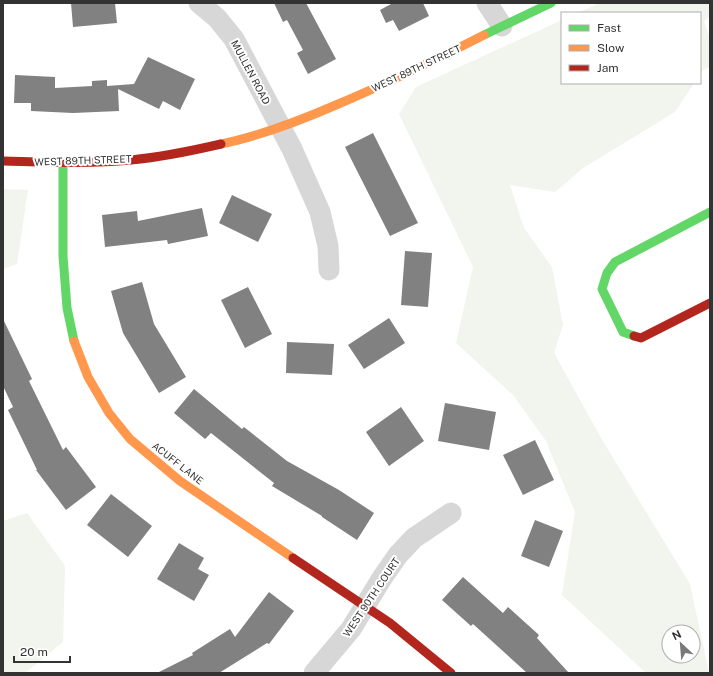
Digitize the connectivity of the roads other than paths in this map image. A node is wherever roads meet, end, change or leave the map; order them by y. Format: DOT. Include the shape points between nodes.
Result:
graph roads {
  1 [pos="200,3"];
  2 [pos="487,3"];
  3 [pos="551,3"];
  4 [pos="502,26"];
  5 [pos="280,127"];
  6 [pos="3,161"];
  7 [pos="63,162"];
  8 [pos="710,212"];
  9 [pos="329,270"];
  10 [pos="710,303"];
  11 [pos="451,513"];
  12 [pos="365,606"];
  13 [pos="314,673"];
  14 [pos="451,673"];
  1 -- 5 [label="street, MULLEN ROAD" via="217,18 234,39"];
  2 -- 4 [label="street"];
  3 -- 4 [label="street, WEST 89TH STREET"];
  4 -- 5 [label="street, WEST 89TH STREET" via="400,77"];
  5 -- 7 [label="street, WEST 89TH STREET" via="233,141 172,154 116,161"];
  5 -- 9 [label="street" via="320,212 328,246"];
  6 -- 7 [label="street, WEST 89TH STREET"];
  7 -- 12 [label="street, ACUFF LANE" via="63,256 67,308 73,338 88,377 109,413 130,439 180,481"];
  8 -- 10 [label="street" via="615,262 607,273 602,289 623,332 641,338"];
  11 -- 12 [label="street, WEST 90TH COURT" via="414,538 382,578"];
  12 -- 13 [label="street, WEST 90TH COURT" via="351,629"];
  12 -- 14 [label="street, ACUFF LANE"];
}
